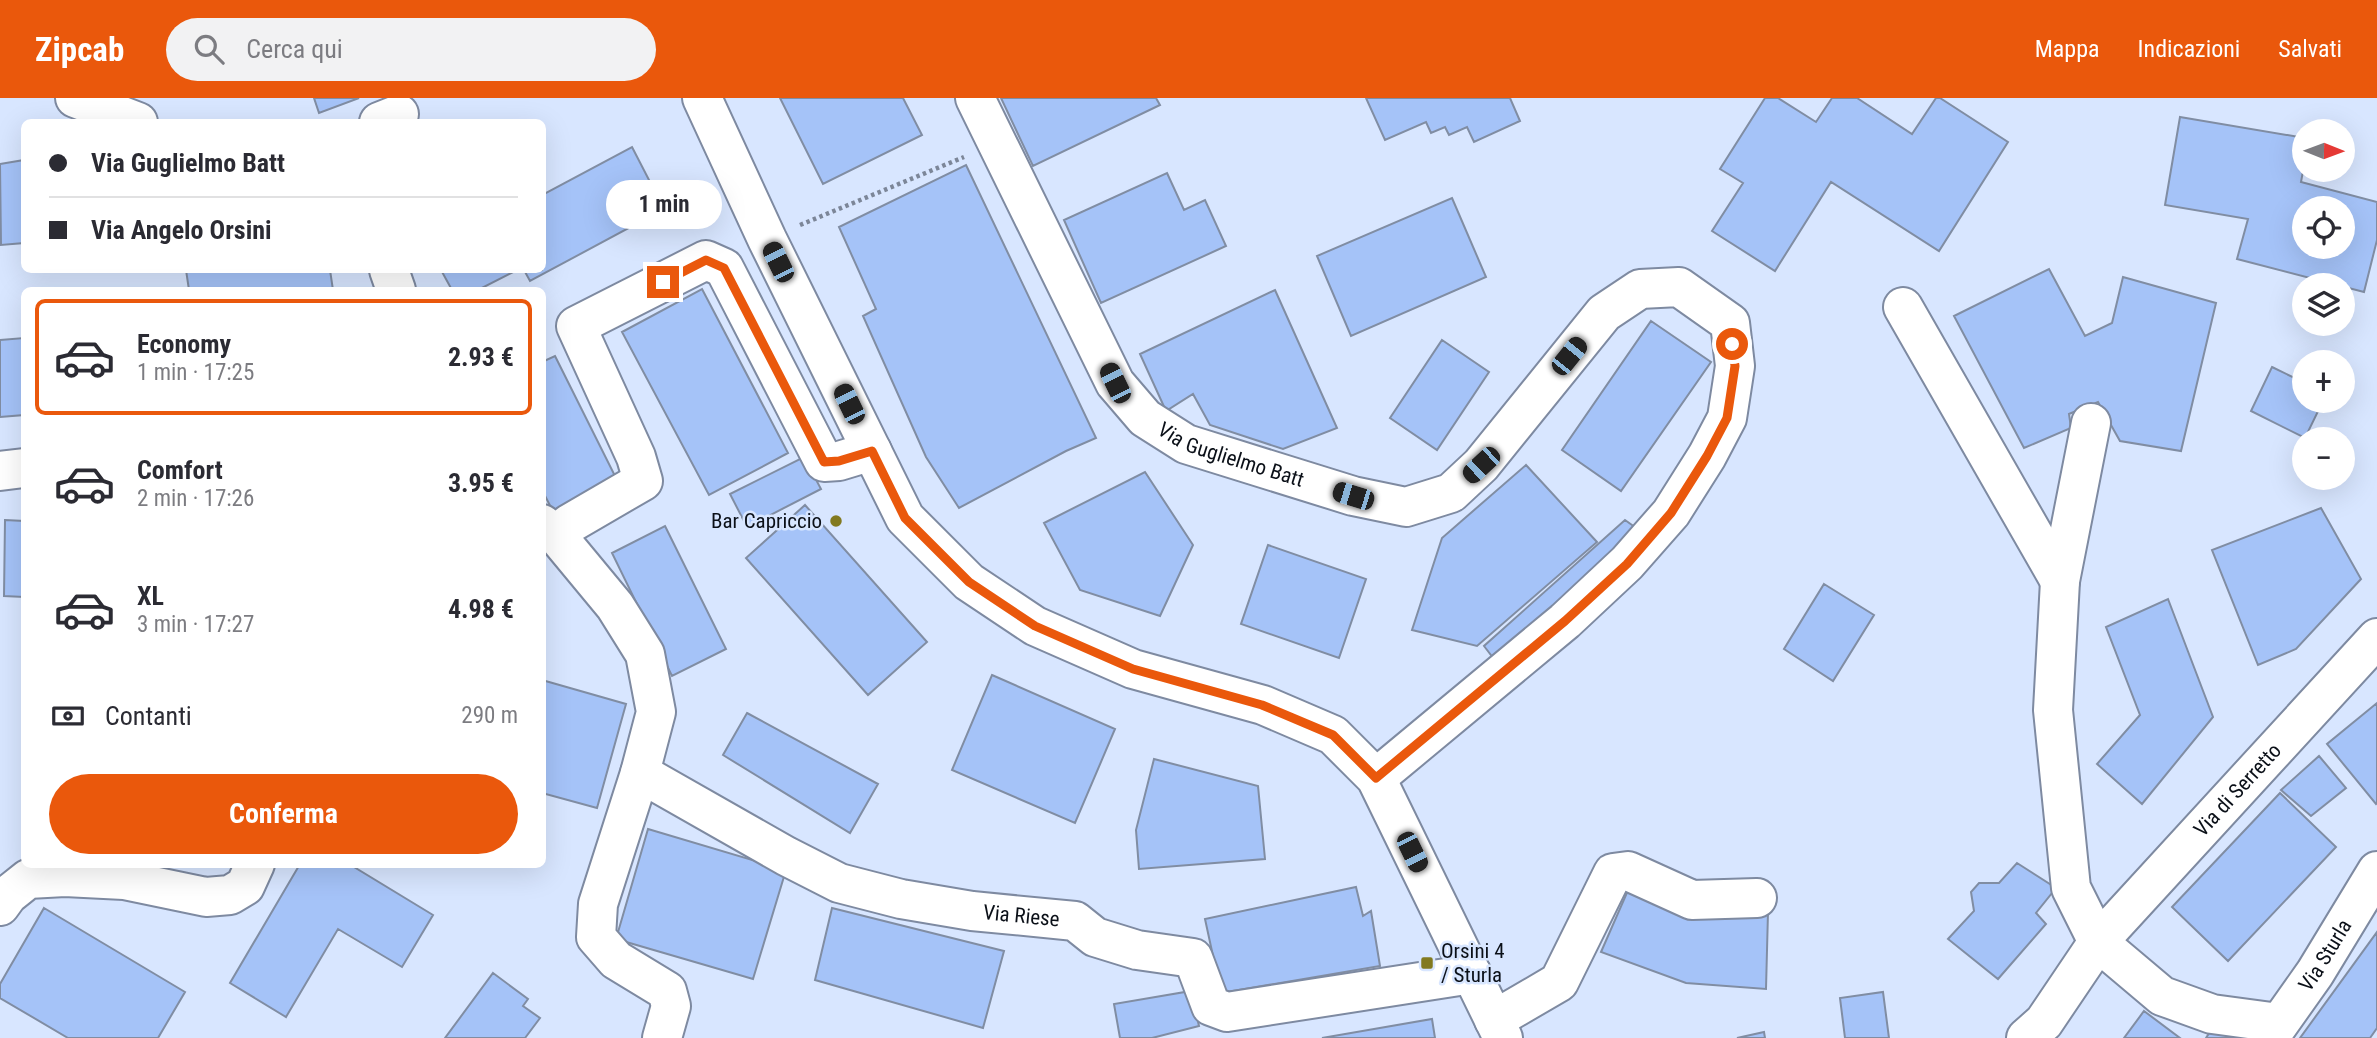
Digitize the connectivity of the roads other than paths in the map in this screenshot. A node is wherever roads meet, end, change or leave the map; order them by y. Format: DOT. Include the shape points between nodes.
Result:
graph roads {
  1 [pos="75,98"];
  2 [pos="702,98"];
  3 [pos="975,98"];
  4 [pos="130,119"];
  5 [pos="1903,307"];
  6 [pos="593,368"];
  7 [pos="2091,423"];
  8 [pos="658,450"];
  9 [pos="855,456"];
  10 [pos="21,468"];
  11 [pos="0,471"];
  12 [pos="550,530"];
  13 [pos="2060,581"];
  14 [pos="2377,638"];
  15 [pos="640,773"];
  16 [pos="1376,778"];
  17 [pos="253,868"];
  18 [pos="2377,872"];
  19 [pos="1757,898"];
  20 [pos="0,906"];
  21 [pos="2098,942"];
  22 [pos="1472,974"];
  23 [pos="666,1022"];
  24 [pos="1498,1029"];
  25 [pos="2274,1030"];
  26 [pos="2026,1038"];
  1 -- 4 [label="street"];
  2 -- 9 [label="street" via="767,239"];
  3 -- 16 [label="street, Via Guglielmo Batt" via="1115,383 1145,418 1186,444 1353,496 1406,507 1451,493 1481,465 1604,313 1640,289 1679,287 1730,323 1735,366 1727,418 1671,513 1627,564 1565,621"];
  5 -- 13 [label="street"];
  6 -- 8 [label="street" via="612,362"];
  6 -- 9 [label="street" via="576,326 706,260 724,268 824,462"];
  6 -- 12 [label="street" via="643,481 569,524"];
  7 -- 13 [label="street"];
  9 -- 16 [label="street" via="905,518 969,582 1035,626 1133,669 1262,705 1333,735"];
  10 -- 11 [label="street"];
  12 -- 15 [label="street" via="615,606 645,654 656,712"];
  13 -- 21 [label="street" via="2053,710 2071,888"];
  14 -- 21 [label="street, Via di Serretto"];
  15 -- 22 [label="street, Via Riese" via="839,883 972,911 1075,921 1095,937 1137,950 1193,958 1211,1006 1227,1012"];
  15 -- 23 [label="street" via="598,904 596,937 616,960 667,991"];
  16 -- 22 [label="street"];
  17 -- 20 [label="street" via="246,886 230,895 206,897 124,880 65,877 28,879"];
  18 -- 25 [label="street, Via Sturla"];
  19 -- 24 [label="street" via="1692,900 1628,871 1613,873 1559,982"];
  21 -- 25 [label="street" via="2162,996"];
  21 -- 26 [label="street, Via di Serretto" via="2044,1022"];
  22 -- 24 [label="street"];
}
